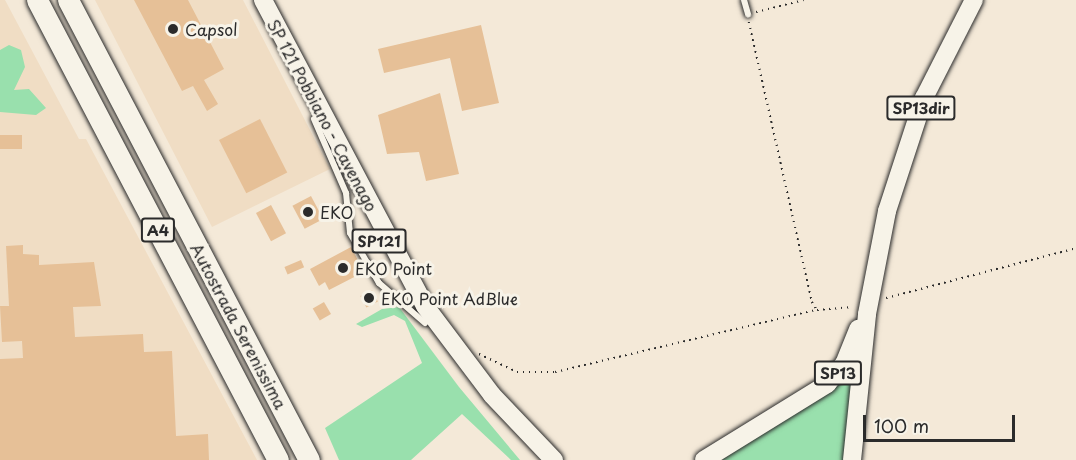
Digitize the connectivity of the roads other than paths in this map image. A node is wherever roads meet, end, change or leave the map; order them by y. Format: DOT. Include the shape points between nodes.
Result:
graph roads {
  1 [pos="37,0"];
  2 [pos="68,0"];
  3 [pos="84,0"];
  4 [pos="252,0"];
  5 [pos="263,0"];
  6 [pos="744,0"];
  7 [pos="974,0"];
  8 [pos="748,14"];
  9 [pos="133,123"];
  10 [pos="884,223"];
  11 [pos="864,350"];
  12 [pos="492,395"];
  13 [pos="712,456"];
  14 [pos="278,460"];
  15 [pos="309,460"];
  16 [pos="539,460"];
  17 [pos="554,460"];
  18 [pos="570,460"];
  19 [pos="695,460"];
  20 [pos="852,460"];
  21 [pos="860,460"];
  1 -- 14 [label="highway, Autostrada Serenissima / A4"];
  2 -- 9 [label="highway, Autostrada Serenissima / A4"];
  3 -- 9 [label="highway" via="110,52"];
  4 -- 16 [label="main road, SP 121 Pobbiano - Cavenago / SP121" via="425,323"];
  5 -- 12 [label="main road, SP 121 Pobbiano - Cavenago / SP121" via="409,278 457,352"];
  6 -- 8 [label="lane"];
  7 -- 10 [label="main road, SP13dir" via="924,98"];
  9 -- 15 [label="highway, Autostrada Serenissima / A4"];
  10 -- 11 [label="main road, SP13dir"];
  10 -- 13 [label="main road, SP13" via="869,256 855,341 840,371 807,400"];
  11 -- 20 [label="main road, SP13"];
  11 -- 21 [label="main road, SP13"];
  12 -- 17 [label="main road, SP 121 Pobbiano - Cavenago / SP121"];
  12 -- 18 [label="main road"];
  13 -- 19 [label="main road, SP13"];
}
